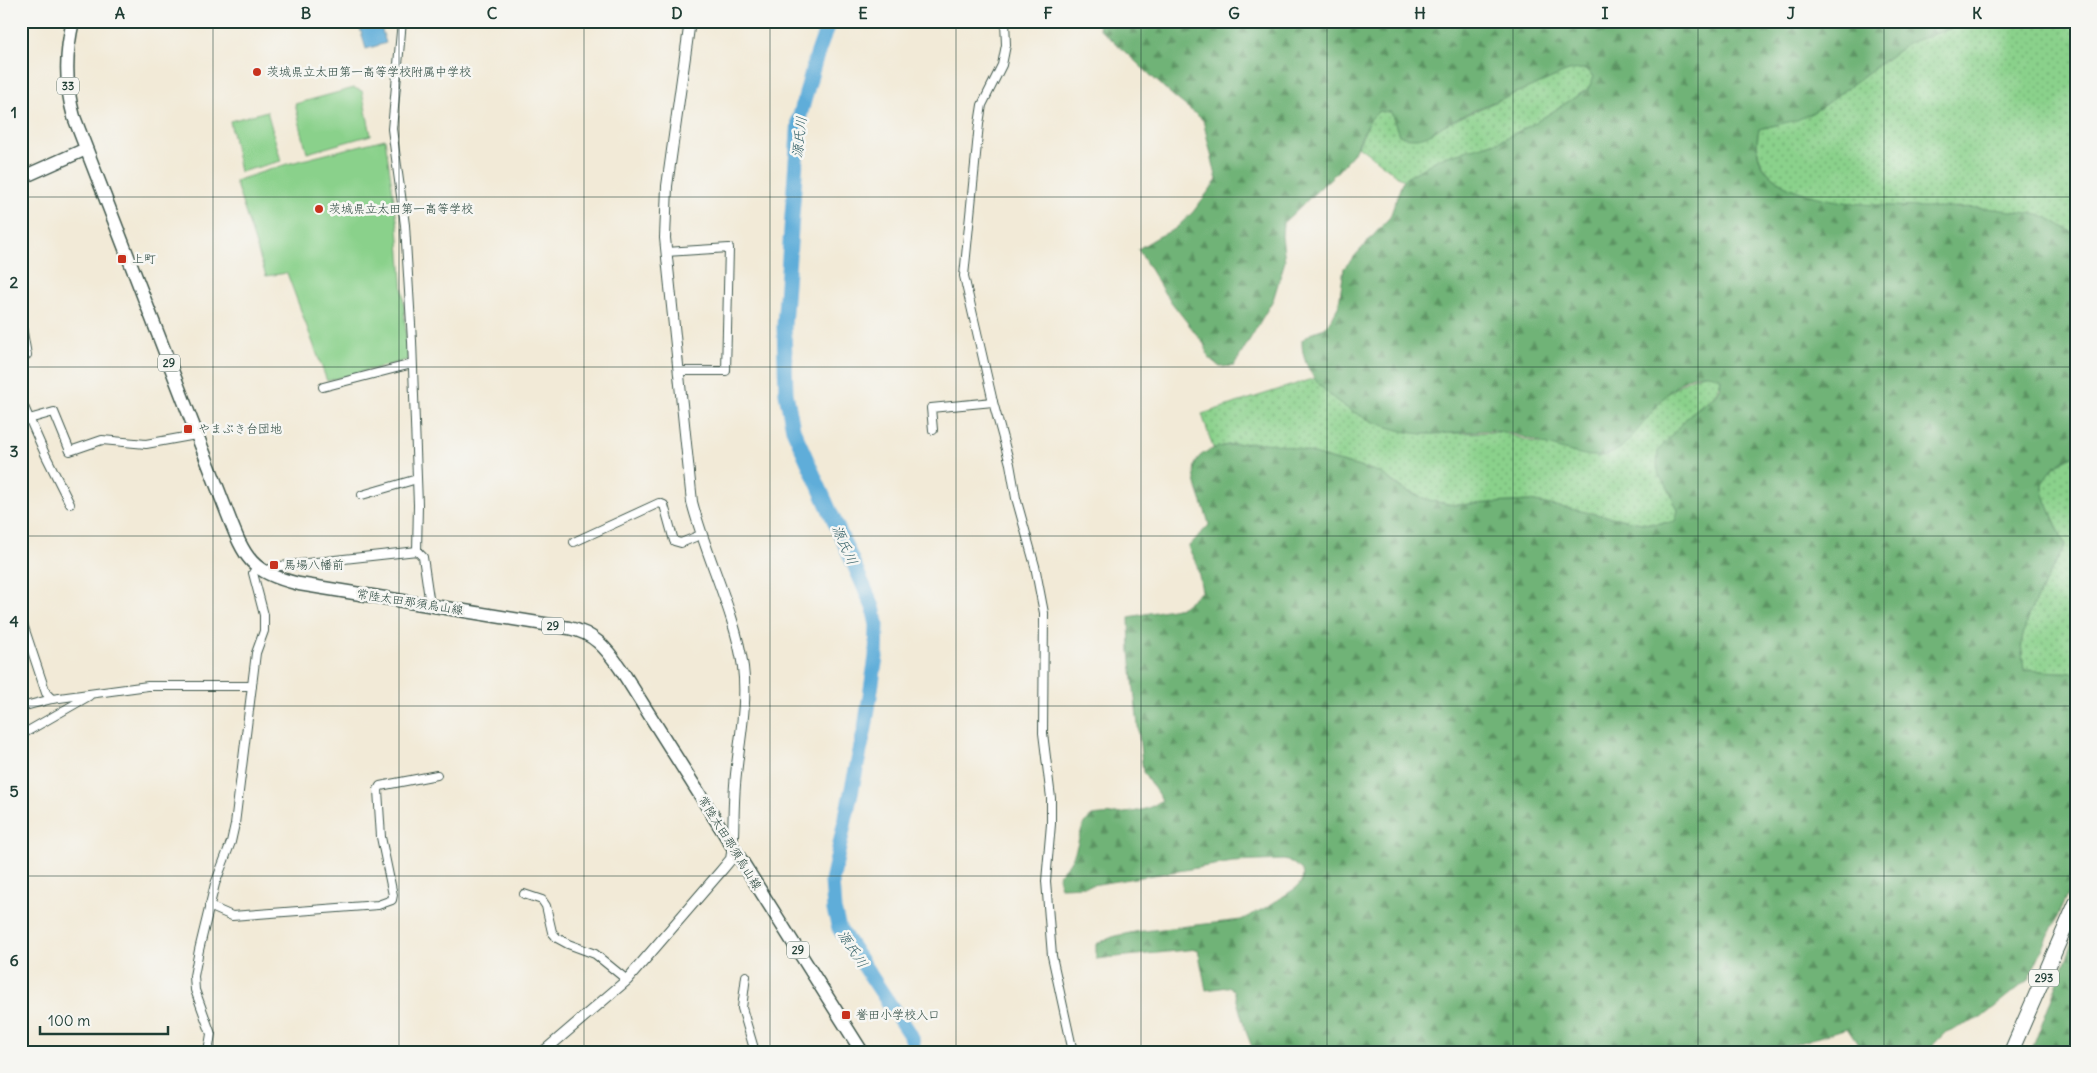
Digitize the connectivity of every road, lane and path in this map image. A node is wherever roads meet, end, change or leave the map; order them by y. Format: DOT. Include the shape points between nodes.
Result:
graph roads {
  1 [pos="73,21"];
  2 [pos="402,21"];
  3 [pos="690,21"];
  4 [pos="1005,21"];
  5 [pos="86,148"];
  6 [pos="21,178"];
  7 [pos="666,252"];
  8 [pos="21,321"];
  9 [pos="21,356"];
  10 [pos="412,364"];
  11 [pos="678,371"];
  12 [pos="323,387"];
  13 [pos="21,400"];
  14 [pos="992,402"];
  15 [pos="29,420"];
  16 [pos="933,430"];
  17 [pos="196,435"];
  18 [pos="417,479"];
  19 [pos="362,495"];
  20 [pos="70,504"];
  21 [pos="700,535"];
  22 [pos="574,542"];
  23 [pos="417,551"];
  24 [pos="260,569"];
  25 [pos="430,605"];
  26 [pos="21,618"];
  27 [pos="252,686"];
  28 [pos="93,693"];
  29 [pos="52,699"];
  30 [pos="21,707"];
  31 [pos="21,735"];
  32 [pos="437,775"];
  33 [pos="733,848"];
  34 [pos="524,894"];
  35 [pos="2076,903"];
  36 [pos="209,906"];
  37 [pos="746,976"];
  38 [pos="627,980"];
  39 [pos="208,1052"];
  40 [pos="543,1052"];
  41 [pos="755,1052"];
  42 [pos="862,1052"];
  43 [pos="1073,1052"];
  44 [pos="2011,1052"];
  1 -- 5 [label="main road, 33" via="67,43 67,79 70,100"];
  2 -- 10 [label="street" via="392,129 405,225"];
  3 -- 7 [label="street" via="667,186"];
  4 -- 14 [label="street" via="1006,46 1002,65 982,105 964,276"];
  5 -- 6 [label="main road"];
  5 -- 17 [label="main road, 常陸太田那須烏山線 / 29"];
  7 -- 11 [label="street"];
  7 -- 11 [label="street" via="729,248 726,371"];
  8 -- 9 [label="street" via="27,355"];
  10 -- 12 [label="street"];
  10 -- 18 [label="street"];
  11 -- 21 [label="street" via="692,502"];
  13 -- 15 [label="street"];
  14 -- 16 [label="street" via="931,408"];
  14 -- 43 [label="street" via="1010,464 1044,613 1043,733 1051,798 1046,881 1052,956"];
  15 -- 17 [label="street" via="54,412 70,451 102,440 146,444"];
  15 -- 20 [label="street"];
  17 -- 24 [label="main road, 常陸太田那須烏山線 / 29" via="240,546"];
  18 -- 19 [label="street"];
  18 -- 23 [label="street"];
  21 -- 22 [label="street" via="680,543 674,541 664,505 659,503"];
  21 -- 33 [label="street" via="735,631 742,667 744,704 735,784"];
  23 -- 24 [label="street"];
  23 -- 25 [label="street" via="423,557"];
  24 -- 25 [label="main road, 常陸太田那須烏山線 / 29" via="299,584"];
  24 -- 27 [label="street" via="253,573 264,615 264,631 256,654"];
  25 -- 33 [label="main road, 常陸太田那須烏山線 / 29" via="579,630 594,637 620,668"];
  26 -- 29 [label="street" via="46,693"];
  27 -- 28 [label="street" via="148,686"];
  27 -- 36 [label="street" via="235,824"];
  28 -- 29 [label="street"];
  28 -- 31 [label="street"];
  29 -- 30 [label="street"];
  32 -- 36 [label="street" via="380,786 378,790 380,837 392,900 378,905 232,916"];
  33 -- 38 [label="street" via="728,863"];
  33 -- 42 [label="main road, 常陸太田那須烏山線 / 29"];
  34 -- 38 [label="street" via="542,900 557,938 595,954"];
  35 -- 44 [label="highway, 293"];
  36 -- 39 [label="street" via="194,976 195,990 211,1034"];
  37 -- 41 [label="street" via="742,1008"];
  38 -- 40 [label="street"];
}
